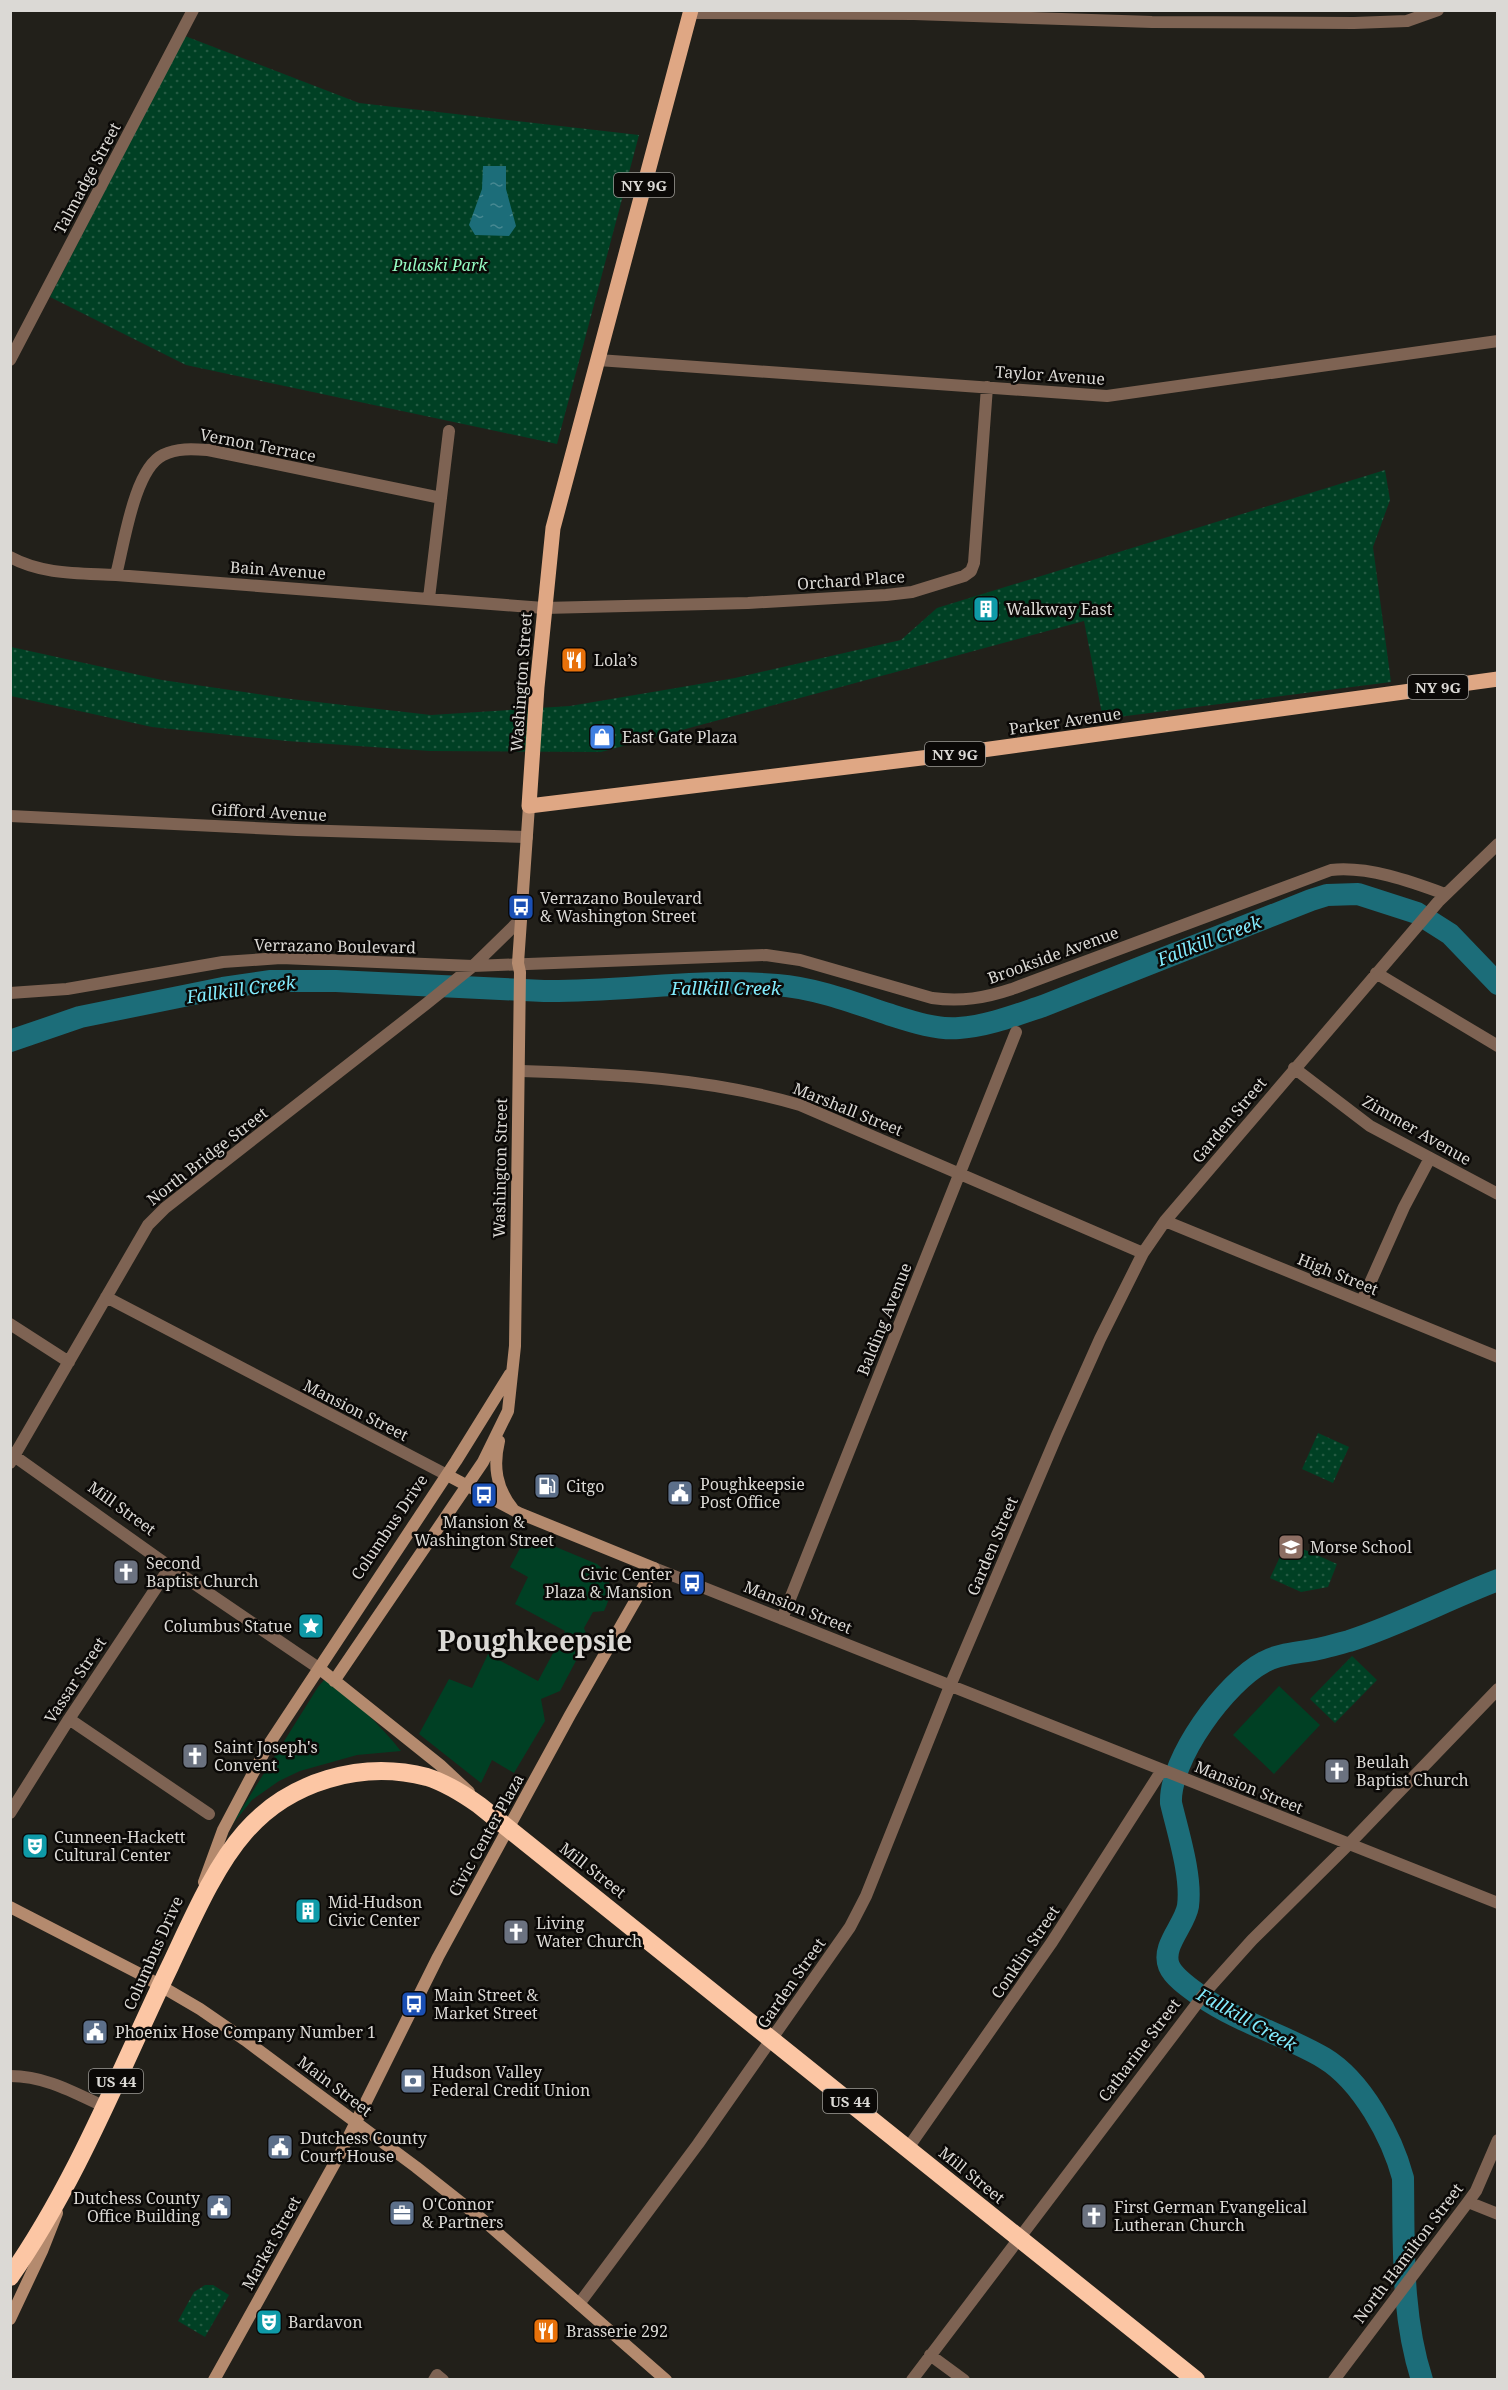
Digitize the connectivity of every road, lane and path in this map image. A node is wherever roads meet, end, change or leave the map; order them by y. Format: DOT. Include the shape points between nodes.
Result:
graph roads {
  1 [pos="193,10"];
  2 [pos="1438,10"];
  3 [pos="690,12"];
  4 [pos="914,12"];
  5 [pos="1153,16"];
  6 [pos="1497,341"];
  7 [pos="10,360"];
  8 [pos="598,360"];
  9 [pos="987,387"];
  10 [pos="449,431"];
  11 [pos="441,498"];
  12 [pos="10,557"];
  13 [pos="116,575"];
  14 [pos="429,598"];
  15 [pos="544,608"];
  16 [pos="1497,679"];
  17 [pos="529,806"];
  18 [pos="10,816"];
  19 [pos="527,837"];
  20 [pos="1497,844"];
  21 [pos="1445,894"];
  22 [pos="520,920"];
  23 [pos="472,966"];
  24 [pos="519,968"];
  25 [pos="1376,973"];
  26 [pos="10,993"];
  27 [pos="1016,1032"];
  28 [pos="1497,1046"];
  29 [pos="1294,1068"];
  30 [pos="521,1071"];
  31 [pos="1430,1158"];
  32 [pos="960,1174"];
  33 [pos="1497,1194"];
  34 [pos="1165,1221"];
  35 [pos="1143,1253"];
  36 [pos="106,1297"];
  37 [pos="1362,1301"];
  38 [pos="10,1324"];
  39 [pos="1497,1357"];
  40 [pos="69,1362"];
  41 [pos="511,1373"];
  42 [pos="506,1418"];
  43 [pos="12,1457"];
  44 [pos="447,1475"];
  45 [pos="465,1486"];
  46 [pos="513,1510"];
  47 [pos="170,1567"];
  48 [pos="654,1568"];
  49 [pos="782,1619"];
  50 [pos="320,1669"];
  51 [pos="334,1681"];
  52 [pos="951,1686"];
  53 [pos="1497,1689"];
  54 [pos="69,1719"];
  55 [pos="1165,1771"];
  56 [pos="489,1812"];
  57 [pos="10,1813"];
  58 [pos="209,1814"];
  59 [pos="509,1828"];
  60 [pos="1348,1844"];
  61 [pos="1497,1903"];
  62 [pos="10,1907"];
  63 [pos="193,1918"];
  64 [pos="160,1986"];
  65 [pos="773,2039"];
  66 [pos="10,2076"];
  67 [pos="103,2106"];
  68 [pos="355,2121"];
  69 [pos="1497,2140"];
  70 [pos="908,2148"];
  71 [pos="71,2175"];
  72 [pos="1468,2202"];
  73 [pos="1497,2214"];
  74 [pos="1019,2237"];
  75 [pos="10,2277"];
  76 [pos="579,2304"];
  77 [pos="10,2319"];
  78 [pos="930,2355"];
  79 [pos="217,2378"];
  80 [pos="434,2379"];
  81 [pos="443,2379"];
  82 [pos="666,2379"];
  83 [pos="912,2379"];
  84 [pos="964,2379"];
  85 [pos="1196,2379"];
  86 [pos="1334,2379"];
  1 -- 7 [label="street, Talmadge Street"];
  2 -- 5 [label="street" via="1407,21 1354,23"];
  3 -- 4 [label="street"];
  3 -- 8 [label="main road, Washington Street / NY 9G"];
  4 -- 5 [label="street"];
  6 -- 9 [label="street, Taylor Avenue" via="1107,396"];
  8 -- 9 [label="street, Taylor Avenue"];
  8 -- 15 [label="main road, Washington Street / NY 9G" via="553,528"];
  9 -- 15 [label="street, Orchard Place" via="974,563 964,576 912,592 886,595"];
  10 -- 11 [label="street"];
  11 -- 13 [label="street, Vernon Terrace" via="184,448 161,456 143,476"];
  11 -- 14 [label="street"];
  12 -- 13 [label="street, Bain Avenue" via="56,573"];
  13 -- 14 [label="street, Bain Avenue"];
  14 -- 15 [label="street, Bain Avenue"];
  15 -- 17 [label="main road, Washington Street / NY 9G"];
  16 -- 17 [label="main road, Parker Avenue / NY 9G" via="958,754"];
  17 -- 19 [label="street, Washington Street"];
  18 -- 19 [label="street, Gifford Avenue"];
  19 -- 22 [label="street, Washington Street"];
  20 -- 21 [label="street, Garden Street"];
  21 -- 24 [label="street, Brookside Avenue" via="1386,876 1344,868 1330,870 1012,989 973,1000 952,1001 910,993 783,956"];
  21 -- 25 [label="street, Garden Street"];
  22 -- 23 [label="street, North Bridge Street"];
  22 -- 24 [label="street, Washington Street"];
  23 -- 24 [label="street, Verrazano Boulevard"];
  23 -- 26 [label="street, Verrazano Boulevard" via="281,958 223,962 67,989"];
  23 -- 36 [label="street, North Bridge Street" via="165,1208 148,1225"];
  24 -- 30 [label="street, Washington Street"];
  25 -- 28 [label="street"];
  25 -- 29 [label="street, Garden Street"];
  27 -- 32 [label="street, Balding Avenue"];
  29 -- 31 [label="street, Zimmer Avenue" via="1370,1126"];
  29 -- 34 [label="street, Garden Street"];
  30 -- 32 [label="street, Marshall Street" via="622,1074 698,1082 769,1096 801,1105"];
  30 -- 41 [label="street, Washington Street" via="517,1316"];
  31 -- 33 [label="street, Zimmer Avenue"];
  31 -- 37 [label="street"];
  32 -- 35 [label="street, Marshall Street"];
  32 -- 49 [label="street, Balding Avenue"];
  34 -- 35 [label="street, Garden Street"];
  34 -- 37 [label="street, High Street"];
  35 -- 52 [label="street, Garden Street" via="1086,1368"];
  36 -- 40 [label="street, North Bridge Street"];
  36 -- 44 [label="street, Mansion Street"];
  37 -- 39 [label="street, High Street"];
  38 -- 40 [label="street"];
  40 -- 43 [label="street, North Bridge Street"];
  41 -- 42 [label="street, Washington Street"];
  41 -- 44 [label="street, Washington Street"];
  42 -- 45 [label="street, Washington Street"];
  42 -- 46 [label="street" via="496,1472 502,1493"];
  43 -- 47 [label="street, Mill Street"];
  44 -- 45 [label="street, Mansion Street"];
  44 -- 50 [label="street, Columbus Drive"];
  45 -- 46 [label="street, Mansion Street"];
  45 -- 51 [label="street"];
  46 -- 48 [label="street, Mansion Street"];
  47 -- 50 [label="street, Mill Street"];
  47 -- 54 [label="street, Vassar Street"];
  48 -- 49 [label="street, Mansion Street"];
  48 -- 59 [label="street, Civic Center Plaza"];
  49 -- 52 [label="street, Mansion Street"];
  50 -- 51 [label="street, Mill Street"];
  50 -- 63 [label="street, Columbus Drive" via="267,1747 232,1811"];
  51 -- 56 [label="street, Mill Street" via="440,1765"];
  52 -- 55 [label="street, Mansion Street"];
  52 -- 65 [label="street, Garden Street" via="866,1896 850,1927"];
  53 -- 60 [label="street, Catharine Street"];
  54 -- 57 [label="street, Vassar Street"];
  54 -- 58 [label="street"];
  55 -- 60 [label="street, Mansion Street"];
  55 -- 70 [label="street, Conklin Street"];
  56 -- 59 [label="highway, Mill Street / US 44"];
  56 -- 63 [label="highway, US 44" via="450,1786 416,1775 369,1772 323,1780 281,1800 246,1831"];
  59 -- 65 [label="highway, Mill Street / US 44"];
  59 -- 68 [label="street, Civic Center Plaza"];
  60 -- 61 [label="street, Mansion Street"];
  60 -- 74 [label="street, Catharine Street" via="1252,1940 1195,2004"];
  62 -- 64 [label="street, Main Street"];
  63 -- 64 [label="highway, Columbus Drive / US 44"];
  64 -- 67 [label="highway, Columbus Drive / US 44"];
  64 -- 68 [label="street, Main Street" via="245,2040"];
  65 -- 70 [label="highway, Mill Street / US 44"];
  65 -- 76 [label="street, Garden Street"];
  66 -- 67 [label="street" via="47,2081"];
  67 -- 71 [label="highway, Columbus Drive / US 44"];
  68 -- 76 [label="street, Main Street" via="483,2220"];
  68 -- 79 [label="street, Market Street"];
  69 -- 72 [label="street, North Hamilton Street"];
  70 -- 74 [label="highway, Mill Street / US 44"];
  71 -- 75 [label="highway, Columbus Drive / US 44"];
  71 -- 77 [label="street, Columbus Drive"];
  72 -- 73 [label="street"];
  72 -- 86 [label="street, North Hamilton Street"];
  74 -- 78 [label="street, Catharine Street"];
  74 -- 85 [label="highway, Mill Street / US 44"];
  76 -- 82 [label="street, Main Street"];
  78 -- 83 [label="street, Catharine Street"];
  78 -- 84 [label="street"];
  80 -- 81 [label="street" via="437,2375"];
}
